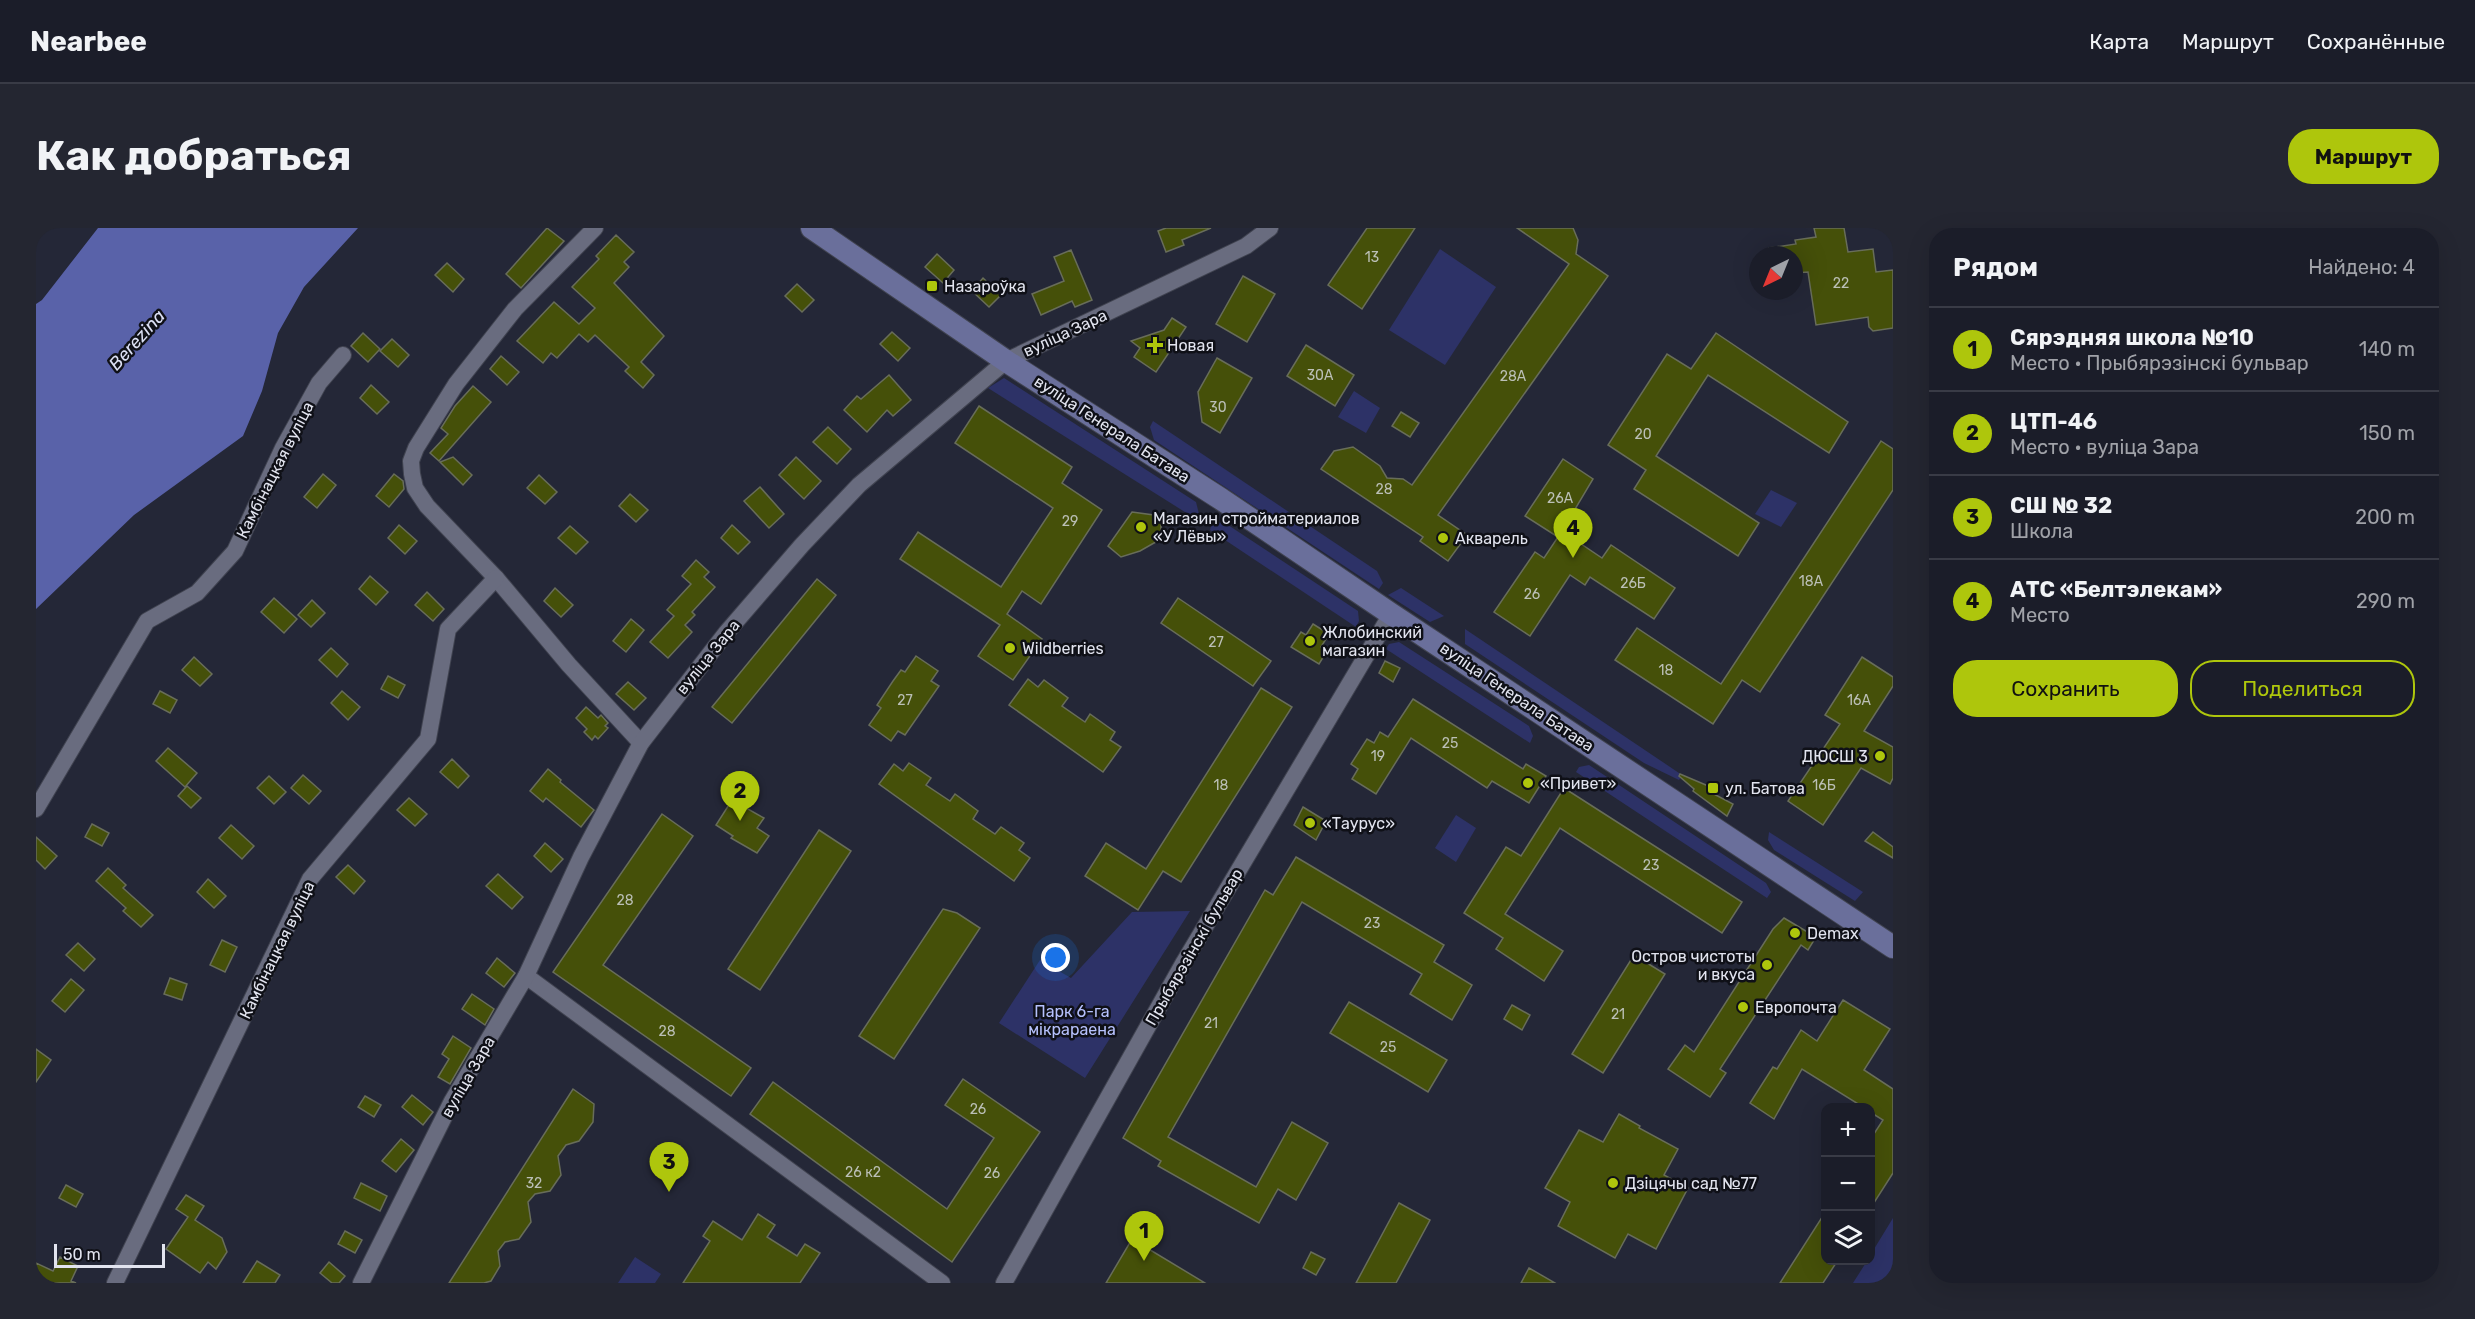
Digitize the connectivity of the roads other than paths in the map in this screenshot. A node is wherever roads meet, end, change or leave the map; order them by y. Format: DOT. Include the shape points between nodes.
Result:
graph roads {
  1 [pos="595,228"];
  2 [pos="812,228"];
  3 [pos="1270,228"];
  4 [pos="343,355"];
  5 [pos="1006,361"];
  6 [pos="496,578"];
  7 [pos="1390,614"];
  8 [pos="641,743"];
  9 [pos="36,809"];
  10 [pos="1893,947"];
  11 [pos="526,976"];
  12 [pos="115,1283"];
  13 [pos="361,1283"];
  14 [pos="942,1283"];
  15 [pos="1004,1283"];
  1 -- 6 [label="street" via="515,309 456,384 411,461 415,488 428,506"];
  2 -- 5 [label="street, вуліца Генерала Батава"];
  3 -- 5 [label="street, вуліца Зара" via="1246,246"];
  4 -- 9 [label="street, Камбінацкая вуліца" via="320,383 283,448 235,551 197,593 147,621"];
  5 -- 7 [label="street, вуліца Генерала Батава" via="1221,499"];
  5 -- 8 [label="street, вуліца Зара" via="851,494 802,545 726,633"];
  6 -- 8 [label="street"];
  6 -- 12 [label="street, Камбінацкая вуліца" via="448,629 428,738 310,879"];
  7 -- 10 [label="street, вуліца Генерала Батава"];
  7 -- 15 [label="street, Прыбярэзінскі бульвар" via="1184,962"];
  8 -- 11 [label="street, вуліца Зара" via="581,857"];
  11 -- 13 [label="street, вуліца Зара" via="453,1101"];
  11 -- 14 [label="street"];
}
